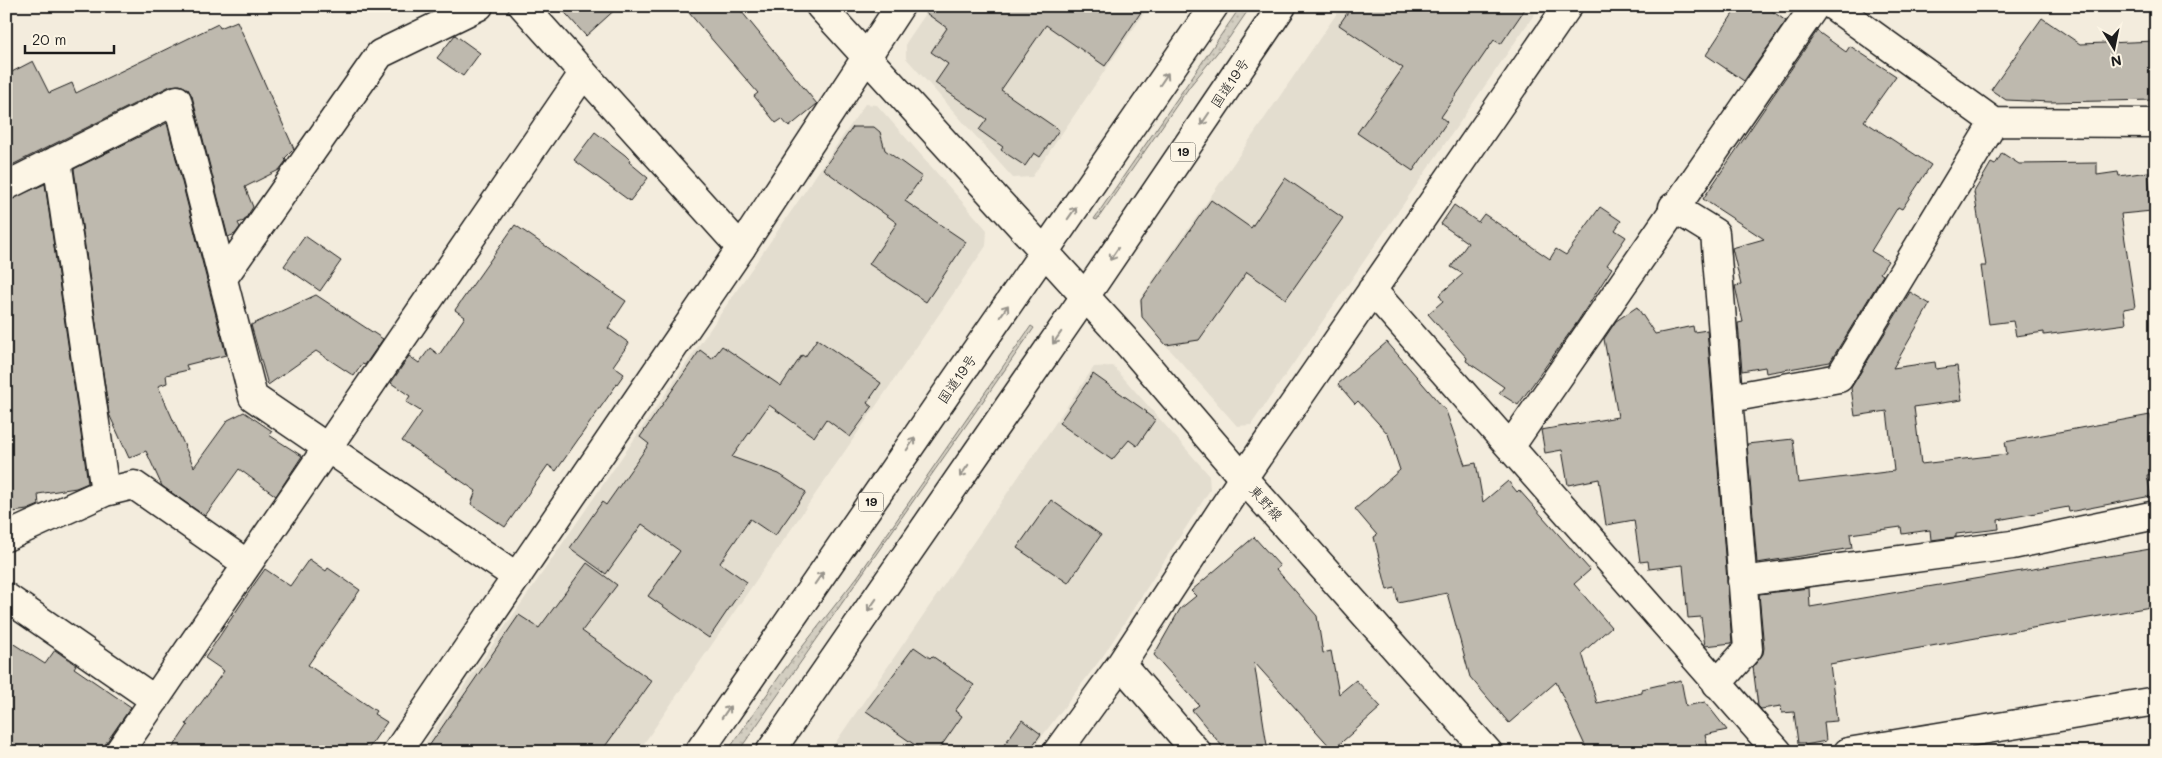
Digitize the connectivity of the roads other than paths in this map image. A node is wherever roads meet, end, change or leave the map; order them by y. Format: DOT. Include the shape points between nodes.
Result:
graph roads {
  1 [pos="479,6"];
  2 [pos="523,6"];
  3 [pos="820,6"];
  4 [pos="900,6"];
  5 [pos="1214,6"];
  6 [pos="1282,6"];
  7 [pos="1568,6"];
  8 [pos="1815,6"];
  9 [pos="1833,6"];
  10 [pos="864,57"];
  11 [pos="583,74"];
  12 [pos="1994,122"];
  13 [pos="2156,122"];
  14 [pos="57,160"];
  15 [pos="6,186"];
  16 [pos="1673,207"];
  17 [pos="741,248"];
  18 [pos="1044,253"];
  19 [pos="223,278"];
  20 [pos="1372,290"];
  21 [pos="1084,298"];
  22 [pos="1730,398"];
  23 [pos="1510,447"];
  24 [pos="328,448"];
  25 [pos="1243,478"];
  26 [pos="105,492"];
  27 [pos="2156,515"];
  28 [pos="6,537"];
  29 [pos="247,564"];
  30 [pos="517,577"];
  31 [pos="1742,582"];
  32 [pos="6,597"];
  33 [pos="1121,664"];
  34 [pos="1717,684"];
  35 [pos="155,700"];
  36 [pos="2156,701"];
  37 [pos="119,752"];
  38 [pos="397,752"];
  39 [pos="699,752"];
  40 [pos="770,752"];
  41 [pos="1057,752"];
  42 [pos="1197,752"];
  43 [pos="1488,752"];
  44 [pos="1778,752"];
  45 [pos="1848,752"];
  1 -- 19 [label="main road" via="380,54"];
  2 -- 11 [label="main road"];
  3 -- 10 [label="main road, 東野線"];
  4 -- 10 [label="main road"];
  18 -- 5 [label="main road, 国道19号 / 19, one-way"];
  6 -- 21 [label="main road, 国道19号 / 19, one-way"];
  7 -- 20 [label="main road"];
  8 -- 16 [label="main road"];
  9 -- 12 [label="main road"];
  10 -- 17 [label="main road"];
  10 -- 18 [label="main road, 東野線"];
  11 -- 17 [label="main road"];
  11 -- 24 [label="main road"];
  12 -- 13 [label="main road"];
  12 -- 22 [label="main road" via="1839,378"];
  14 -- 15 [label="main road"];
  14 -- 19 [label="main road" via="177,100"];
  14 -- 26 [label="main road"];
  16 -- 22 [label="main road" via="1715,234"];
  16 -- 23 [label="main road"];
  17 -- 30 [label="main road"];
  18 -- 21 [label="main road, 東野線"];
  39 -- 18 [label="main road, 国道19号 / 19, one-way"];
  19 -- 24 [label="main road" via="253,397"];
  20 -- 23 [label="main road"];
  20 -- 25 [label="main road"];
  21 -- 25 [label="main road, 東野線" via="1125,340"];
  21 -- 40 [label="main road, 国道19号 / 19, one-way"];
  22 -- 31 [label="main road"];
  23 -- 34 [label="main road"];
  24 -- 29 [label="main road"];
  24 -- 30 [label="main road"];
  25 -- 33 [label="main road"];
  25 -- 43 [label="main road, 東野線"];
  26 -- 28 [label="main road"];
  26 -- 29 [label="main road" via="134,485"];
  27 -- 31 [label="main road" via="2012,545"];
  29 -- 35 [label="main road"];
  30 -- 38 [label="main road"];
  31 -- 34 [label="main road" via="1748,648"];
  32 -- 35 [label="main road"];
  33 -- 41 [label="main road"];
  33 -- 42 [label="main road"];
  34 -- 44 [label="main road"];
  35 -- 37 [label="main road"];
  36 -- 45 [label="main road"];
}
